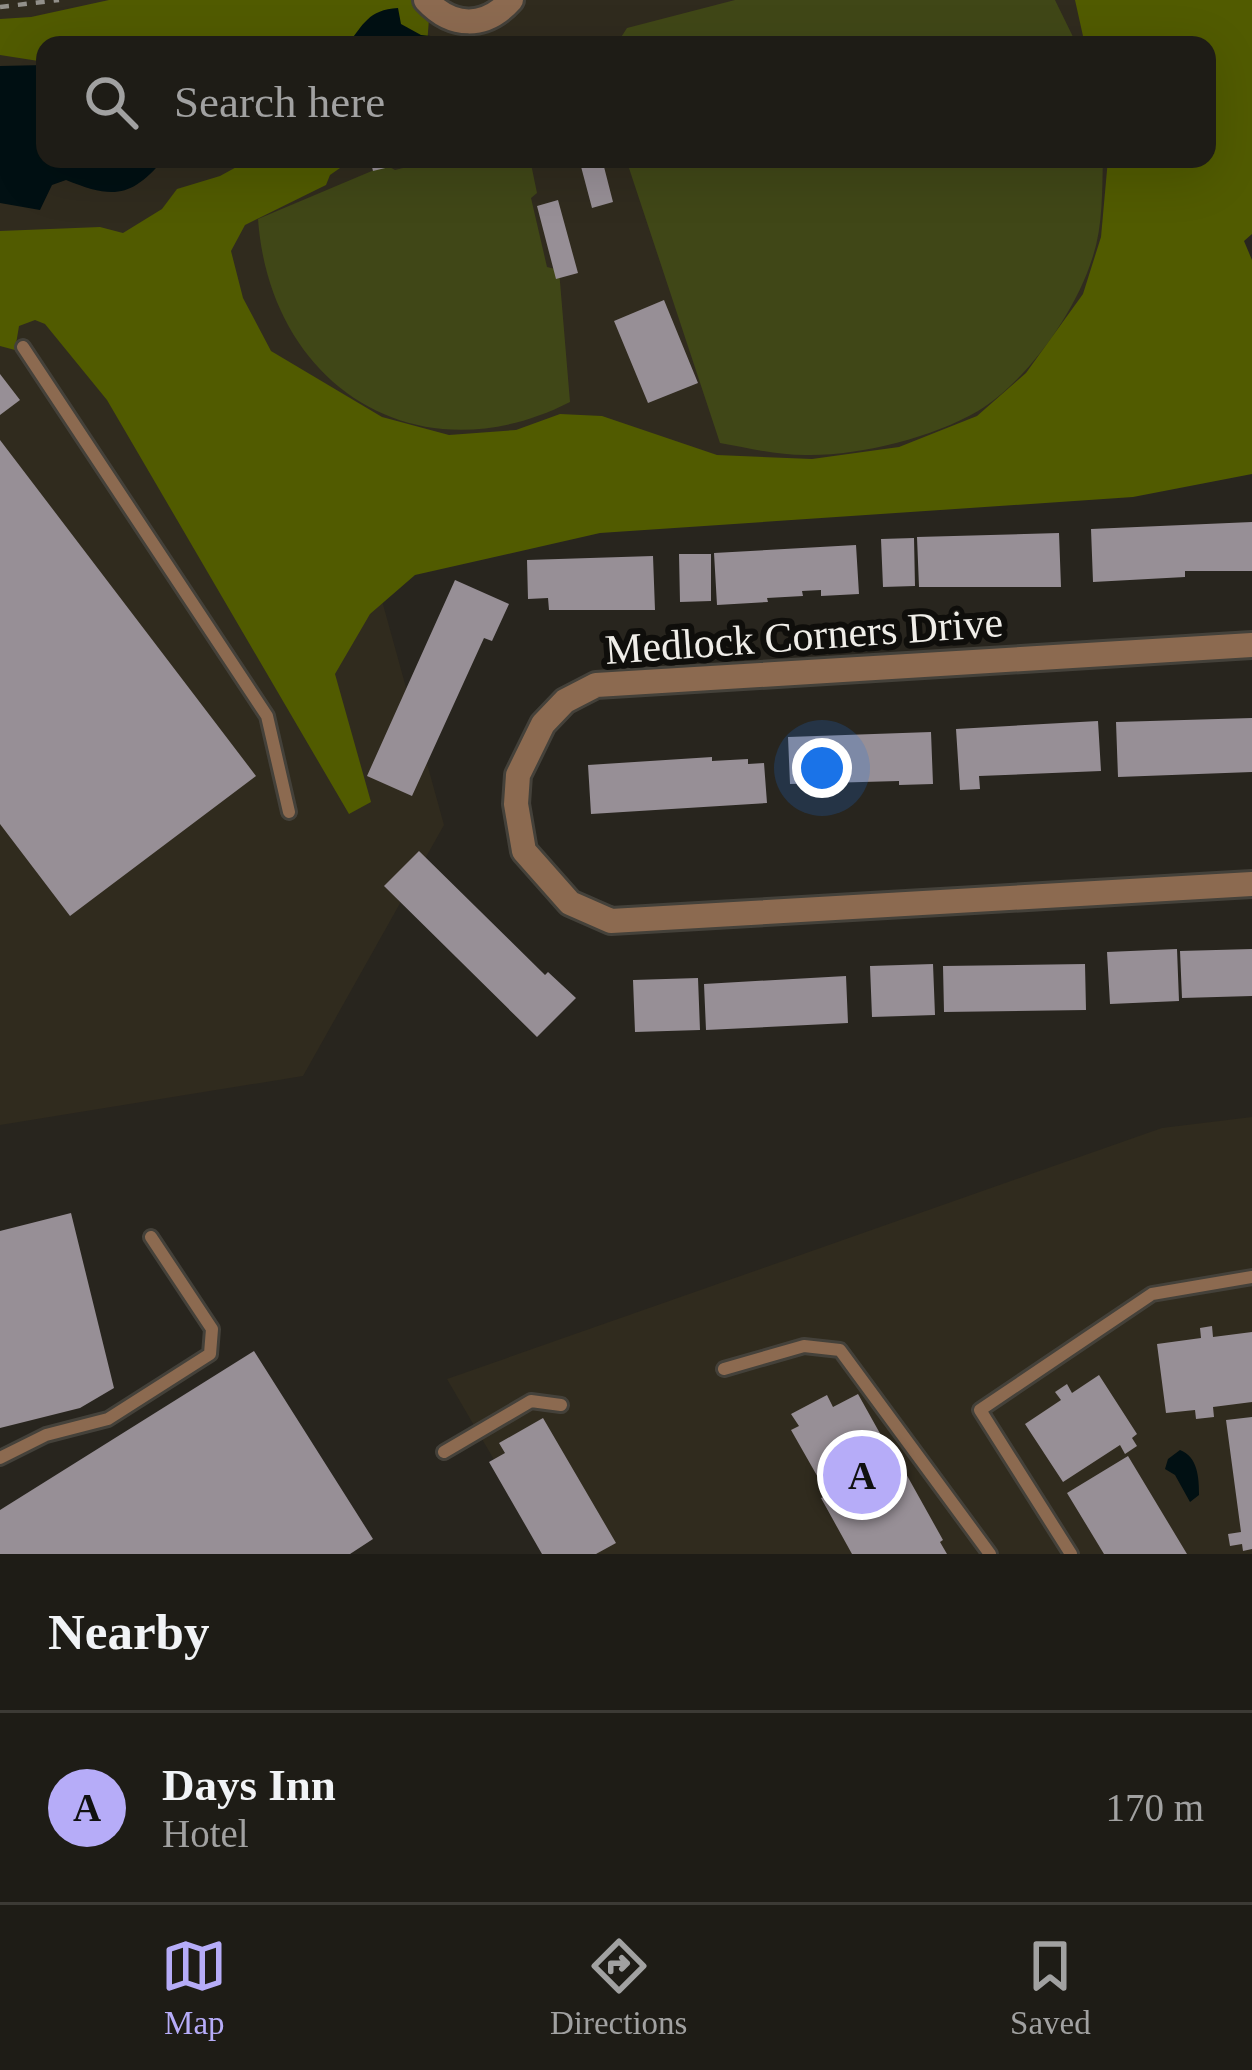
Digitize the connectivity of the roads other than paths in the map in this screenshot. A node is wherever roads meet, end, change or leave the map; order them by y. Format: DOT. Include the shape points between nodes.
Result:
graph roads {
  1 [pos="426,0"];
  2 [pos="511,0"];
  3 [pos="23,347"];
  4 [pos="1252,645"];
  5 [pos="290,812"];
  6 [pos="1252,884"];
  7 [pos="151,1237"];
  8 [pos="1252,1277"];
  9 [pos="724,1369"];
  10 [pos="561,1405"];
  11 [pos="444,1452"];
  12 [pos="0,1458"];
  13 [pos="990,1554"];
  14 [pos="1071,1554"];
  1 -- 2 [label="street" via="438,13 470,22"];
  3 -- 5 [label="lane" via="267,716"];
  4 -- 6 [label="street, Medlock Corners Drive" via="596,686 543,724 518,775 516,804 524,850 570,903 611,921"];
  7 -- 12 [label="lane" via="212,1329 210,1354 108,1419 46,1435"];
  8 -- 14 [label="lane" via="1153,1294 980,1410"];
  9 -- 13 [label="lane" via="804,1346 840,1350"];
  10 -- 11 [label="lane" via="531,1401"];
}
